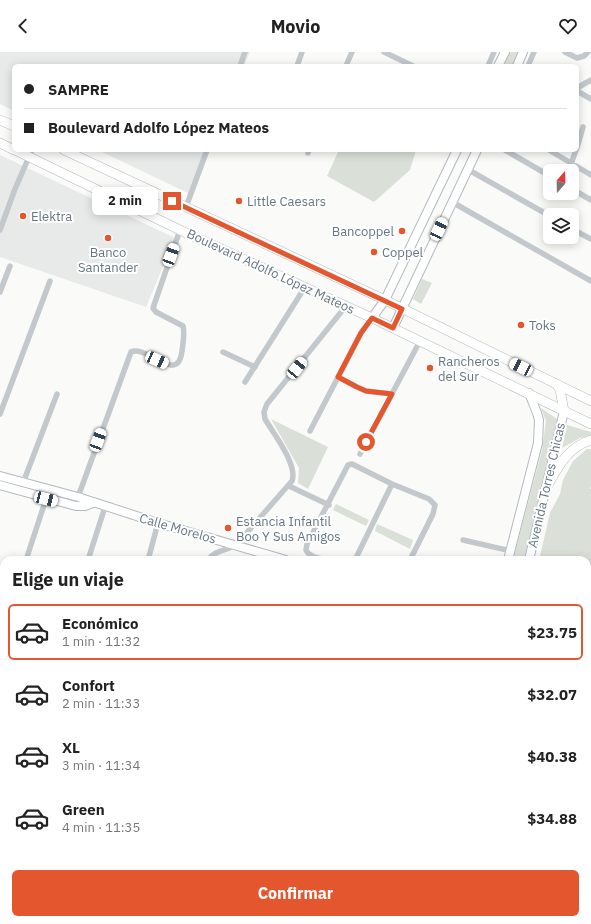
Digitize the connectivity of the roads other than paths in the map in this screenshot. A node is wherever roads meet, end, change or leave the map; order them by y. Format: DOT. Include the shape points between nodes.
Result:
graph roads {
  1 [pos="245,52"];
  2 [pos="302,52"];
  3 [pos="352,52"];
  4 [pos="384,52"];
  5 [pos="494,52"];
  6 [pos="505,52"];
  7 [pos="523,52"];
  8 [pos="534,52"];
  9 [pos="565,52"];
  10 [pos="588,52"];
  11 [pos="241,64"];
  12 [pos="298,64"];
  13 [pos="347,64"];
  14 [pos="402,64"];
  15 [pos="489,64"];
  16 [pos="499,64"];
  17 [pos="517,64"];
  18 [pos="529,64"];
  19 [pos="591,80"];
  20 [pos="579,88"];
  21 [pos="579,90"];
  22 [pos="591,99"];
  23 [pos="0,120"];
  24 [pos="12,125"];
  25 [pos="584,127"];
  26 [pos="0,143"];
  27 [pos="579,143"];
  28 [pos="12,149"];
  29 [pos="68,152"];
  30 [pos="207,152"];
  31 [pos="456,152"];
  32 [pos="476,152"];
  33 [pos="508,152"];
  34 [pos="553,152"];
  35 [pos="576,152"];
  36 [pos="31,153"];
  37 [pos="571,164"];
  38 [pos="579,168"];
  39 [pos="467,169"];
  40 [pos="543,172"];
  41 [pos="591,175"];
  42 [pos="579,193"];
  43 [pos="591,200"];
  44 [pos="452,202"];
  45 [pos="186,207"];
  46 [pos="543,212"];
  47 [pos="0,230"];
  48 [pos="180,230"];
  49 [pos="579,233"];
  50 [pos="591,239"];
  51 [pos="10,266"];
  52 [pos="50,281"];
  53 [pos="591,281"];
  54 [pos="305,287"];
  55 [pos="0,292"];
  56 [pos="386,300"];
  57 [pos="346,306"];
  58 [pos="402,309"];
  59 [pos="372,318"];
  60 [pos="393,328"];
  61 [pos="420,341"];
  62 [pos="224,352"];
  63 [pos="255,367"];
  64 [pos="338,377"];
  65 [pos="245,382"];
  66 [pos="558,385"];
  67 [pos="528,393"];
  68 [pos="58,394"];
  69 [pos="392,394"];
  70 [pos="591,401"];
  71 [pos="564,411"];
  72 [pos="0,414"];
  73 [pos="591,424"];
  74 [pos="310,431"];
  75 [pos="591,440"];
  76 [pos="360,454"];
  77 [pos="0,476"];
  78 [pos="23,483"];
  79 [pos="392,484"];
  80 [pos="0,485"];
  81 [pos="289,486"];
  82 [pos="545,490"];
  83 [pos="78,497"];
  84 [pos="46,499"];
  85 [pos="93,503"];
  86 [pos="329,505"];
  87 [pos="105,507"];
  88 [pos="158,523"];
  89 [pos="463,540"];
  90 [pos="236,545"];
  91 [pos="511,551"];
  92 [pos="27,556"];
  93 [pos="89,556"];
  94 [pos="149,556"];
  95 [pos="212,556"];
  96 [pos="267,556"];
  97 [pos="312,556"];
  98 [pos="357,556"];
  99 [pos="412,556"];
  100 [pos="509,556"];
  101 [pos="530,556"];
  1 -- 11 [label="street"];
  2 -- 12 [label="street"];
  3 -- 13 [label="street"];
  4 -- 14 [label="street"];
  5 -- 15 [label="street"];
  6 -- 16 [label="main road"];
  7 -- 17 [label="main road"];
  8 -- 18 [label="street"];
  9 -- 10 [label="street" via="577,58"];
  19 -- 20 [label="street"];
  21 -- 22 [label="street"];
  23 -- 24 [label="main road"];
  25 -- 27 [label="street"];
  26 -- 28 [label="main road, Boulevard Adolfo López Mateos"];
  29 -- 45 [label="main road, Boulevard Adolfo López Mateos"];
  30 -- 45 [label="street"];
  31 -- 56 [label="main road"];
  32 -- 39 [label="main road"];
  33 -- 40 [label="street"];
  34 -- 37 [label="street"];
  35 -- 37 [label="street"];
  36 -- 47 [label="street"];
  36 -- 48 [label="main road, Boulevard Adolfo López Mateos"];
  38 -- 41 [label="street"];
  39 -- 44 [label="main road"];
  39 -- 46 [label="street"];
  42 -- 43 [label="street"];
  44 -- 53 [label="street"];
  44 -- 58 [label="main road"];
  45 -- 56 [label="main road, Boulevard Adolfo López Mateos"];
  48 -- 54 [label="main road, Boulevard Adolfo López Mateos"];
  48 -- 83 [label="street" via="153,308 183,326 182,354 174,365 137,351 131,352"];
  49 -- 50 [label="street"];
  51 -- 55 [label="street"];
  52 -- 72 [label="street"];
  54 -- 57 [label="main road, Boulevard Adolfo López Mateos"];
  54 -- 63 [label="street"];
  56 -- 58 [label="main road, Boulevard Adolfo López Mateos"];
  56 -- 59 [label="main road"];
  57 -- 59 [label="main road, Boulevard Adolfo López Mateos"];
  57 -- 81 [label="street" via="267,404 264,412 265,419 293,467 294,477"];
  58 -- 60 [label="main road"];
  58 -- 66 [label="main road, Boulevard Adolfo López Mateos"];
  59 -- 60 [label="main road, Boulevard Adolfo López Mateos"];
  59 -- 64 [label="street" via="361,333"];
  60 -- 61 [label="main road, Boulevard Adolfo López Mateos"];
  61 -- 67 [label="main road, Boulevard Adolfo López Mateos"];
  61 -- 69 [label="street"];
  62 -- 63 [label="street"];
  63 -- 65 [label="street"];
  64 -- 69 [label="street" via="366,391"];
  64 -- 74 [label="street"];
  66 -- 70 [label="main road, Boulevard Adolfo López Mateos"];
  66 -- 71 [label="main road"];
  67 -- 71 [label="main road, Boulevard Adolfo López Mateos"];
  67 -- 91 [label="main road, Avenida Torres Chicas" via="539,420 538,443"];
  68 -- 78 [label="street"];
  69 -- 76 [label="street"];
  71 -- 73 [label="main road, Boulevard Adolfo López Mateos"];
  71 -- 82 [label="main road, Avenida Torres Chicas"];
  75 -- 82 [label="main road" via="569,452"];
  77 -- 78 [label="main road, Calle Morelos"];
  78 -- 83 [label="main road, Calle Morelos"];
  79 -- 86 [label="street" via="349,464"];
  79 -- 98 [label="street"];
  79 -- 99 [label="street" via="429,499 435,505"];
  80 -- 84 [label="main road, Calle Morelos"];
  81 -- 86 [label="street"];
  81 -- 90 [label="street"];
  82 -- 101 [label="main road, Avenida Torres Chicas"];
  83 -- 85 [label="main road, Calle Morelos"];
  84 -- 85 [label="main road, Calle Morelos" via="76,506"];
  84 -- 92 [label="street"];
  85 -- 87 [label="main road, Calle Morelos"];
  86 -- 97 [label="street" via="309,540 306,550"];
  87 -- 88 [label="main road, Calle Morelos"];
  87 -- 93 [label="street"];
  88 -- 90 [label="main road, Calle Morelos"];
  88 -- 94 [label="street"];
  89 -- 91 [label="street"];
  90 -- 95 [label="street"];
  90 -- 96 [label="main road, Calle Morelos"];
  91 -- 100 [label="main road, Avenida Torres Chicas"];
}
